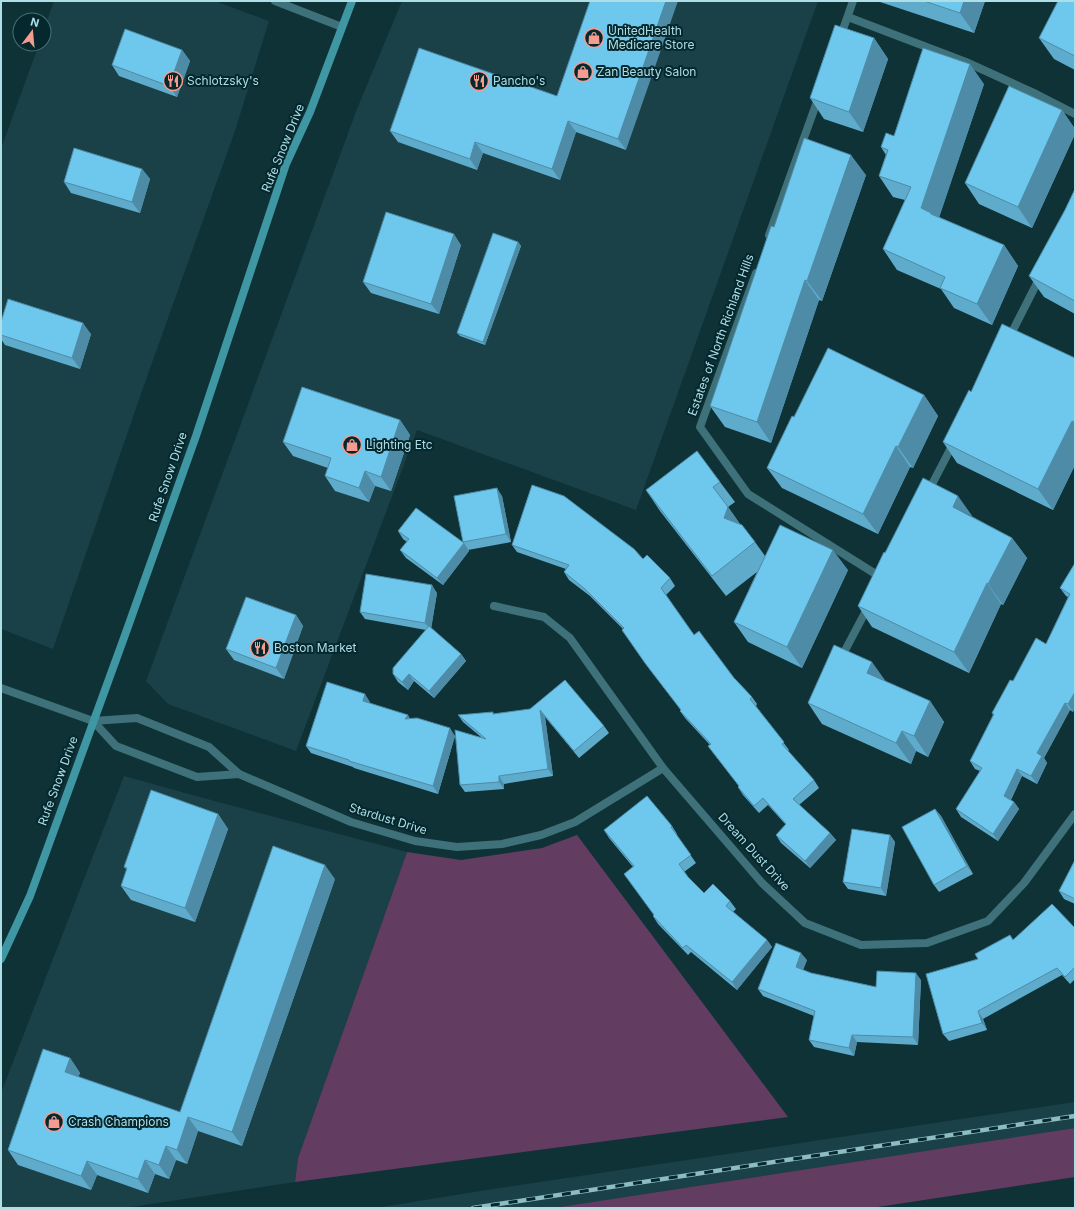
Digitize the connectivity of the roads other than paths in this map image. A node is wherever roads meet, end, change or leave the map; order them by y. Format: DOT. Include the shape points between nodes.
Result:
graph roads {
  1 [pos="275,1"];
  2 [pos="352,1"];
  3 [pos="853,1"];
  4 [pos="848,16"];
  5 [pos="342,27"];
  6 [pos="837,45"];
  7 [pos="822,87"];
  8 [pos="1075,114"];
  9 [pos="767,241"];
  10 [pos="759,263"];
  11 [pos="1044,271"];
  12 [pos="1006,342"];
  13 [pos="956,438"];
  14 [pos="925,498"];
  15 [pos="882,579"];
  16 [pos="872,599"];
  17 [pos="494,606"];
  18 [pos="837,667"];
  19 [pos="1,688"];
  20 [pos="93,721"];
  21 [pos="663,768"];
  22 [pos="239,774"];
  23 [pos="1074,817"];
  24 [pos="1,958"];
  1 -- 5 [label="street"];
  2 -- 5 [label="main road, Rufe Snow Drive"];
  3 -- 4 [label="street"];
  4 -- 6 [label="street"];
  4 -- 8 [label="street" via="966,62"];
  5 -- 20 [label="main road, Rufe Snow Drive" via="310,112 286,164 196,436"];
  7 -- 9 [label="street"];
  10 -- 15 [label="street, Estates of North Richland Hills" via="700,427 748,494"];
  11 -- 12 [label="street"];
  13 -- 14 [label="street"];
  16 -- 18 [label="street"];
  17 -- 21 [label="street, Dream Dust Drive" via="544,617 570,638"];
  19 -- 20 [label="street"];
  20 -- 22 [label="street, Stardust Drive" via="136,718 209,747"];
  20 -- 22 [label="street, Stardust Drive" via="116,746 197,777"];
  20 -- 24 [label="main road, Rufe Snow Drive" via="30,896"];
  21 -- 22 [label="street, Stardust Drive" via="575,822 541,835 502,844 457,847 415,841 351,822"];
  21 -- 23 [label="street, Dream Dust Drive" via="762,883 805,923 861,945 927,943 988,921 1024,883"];
}
